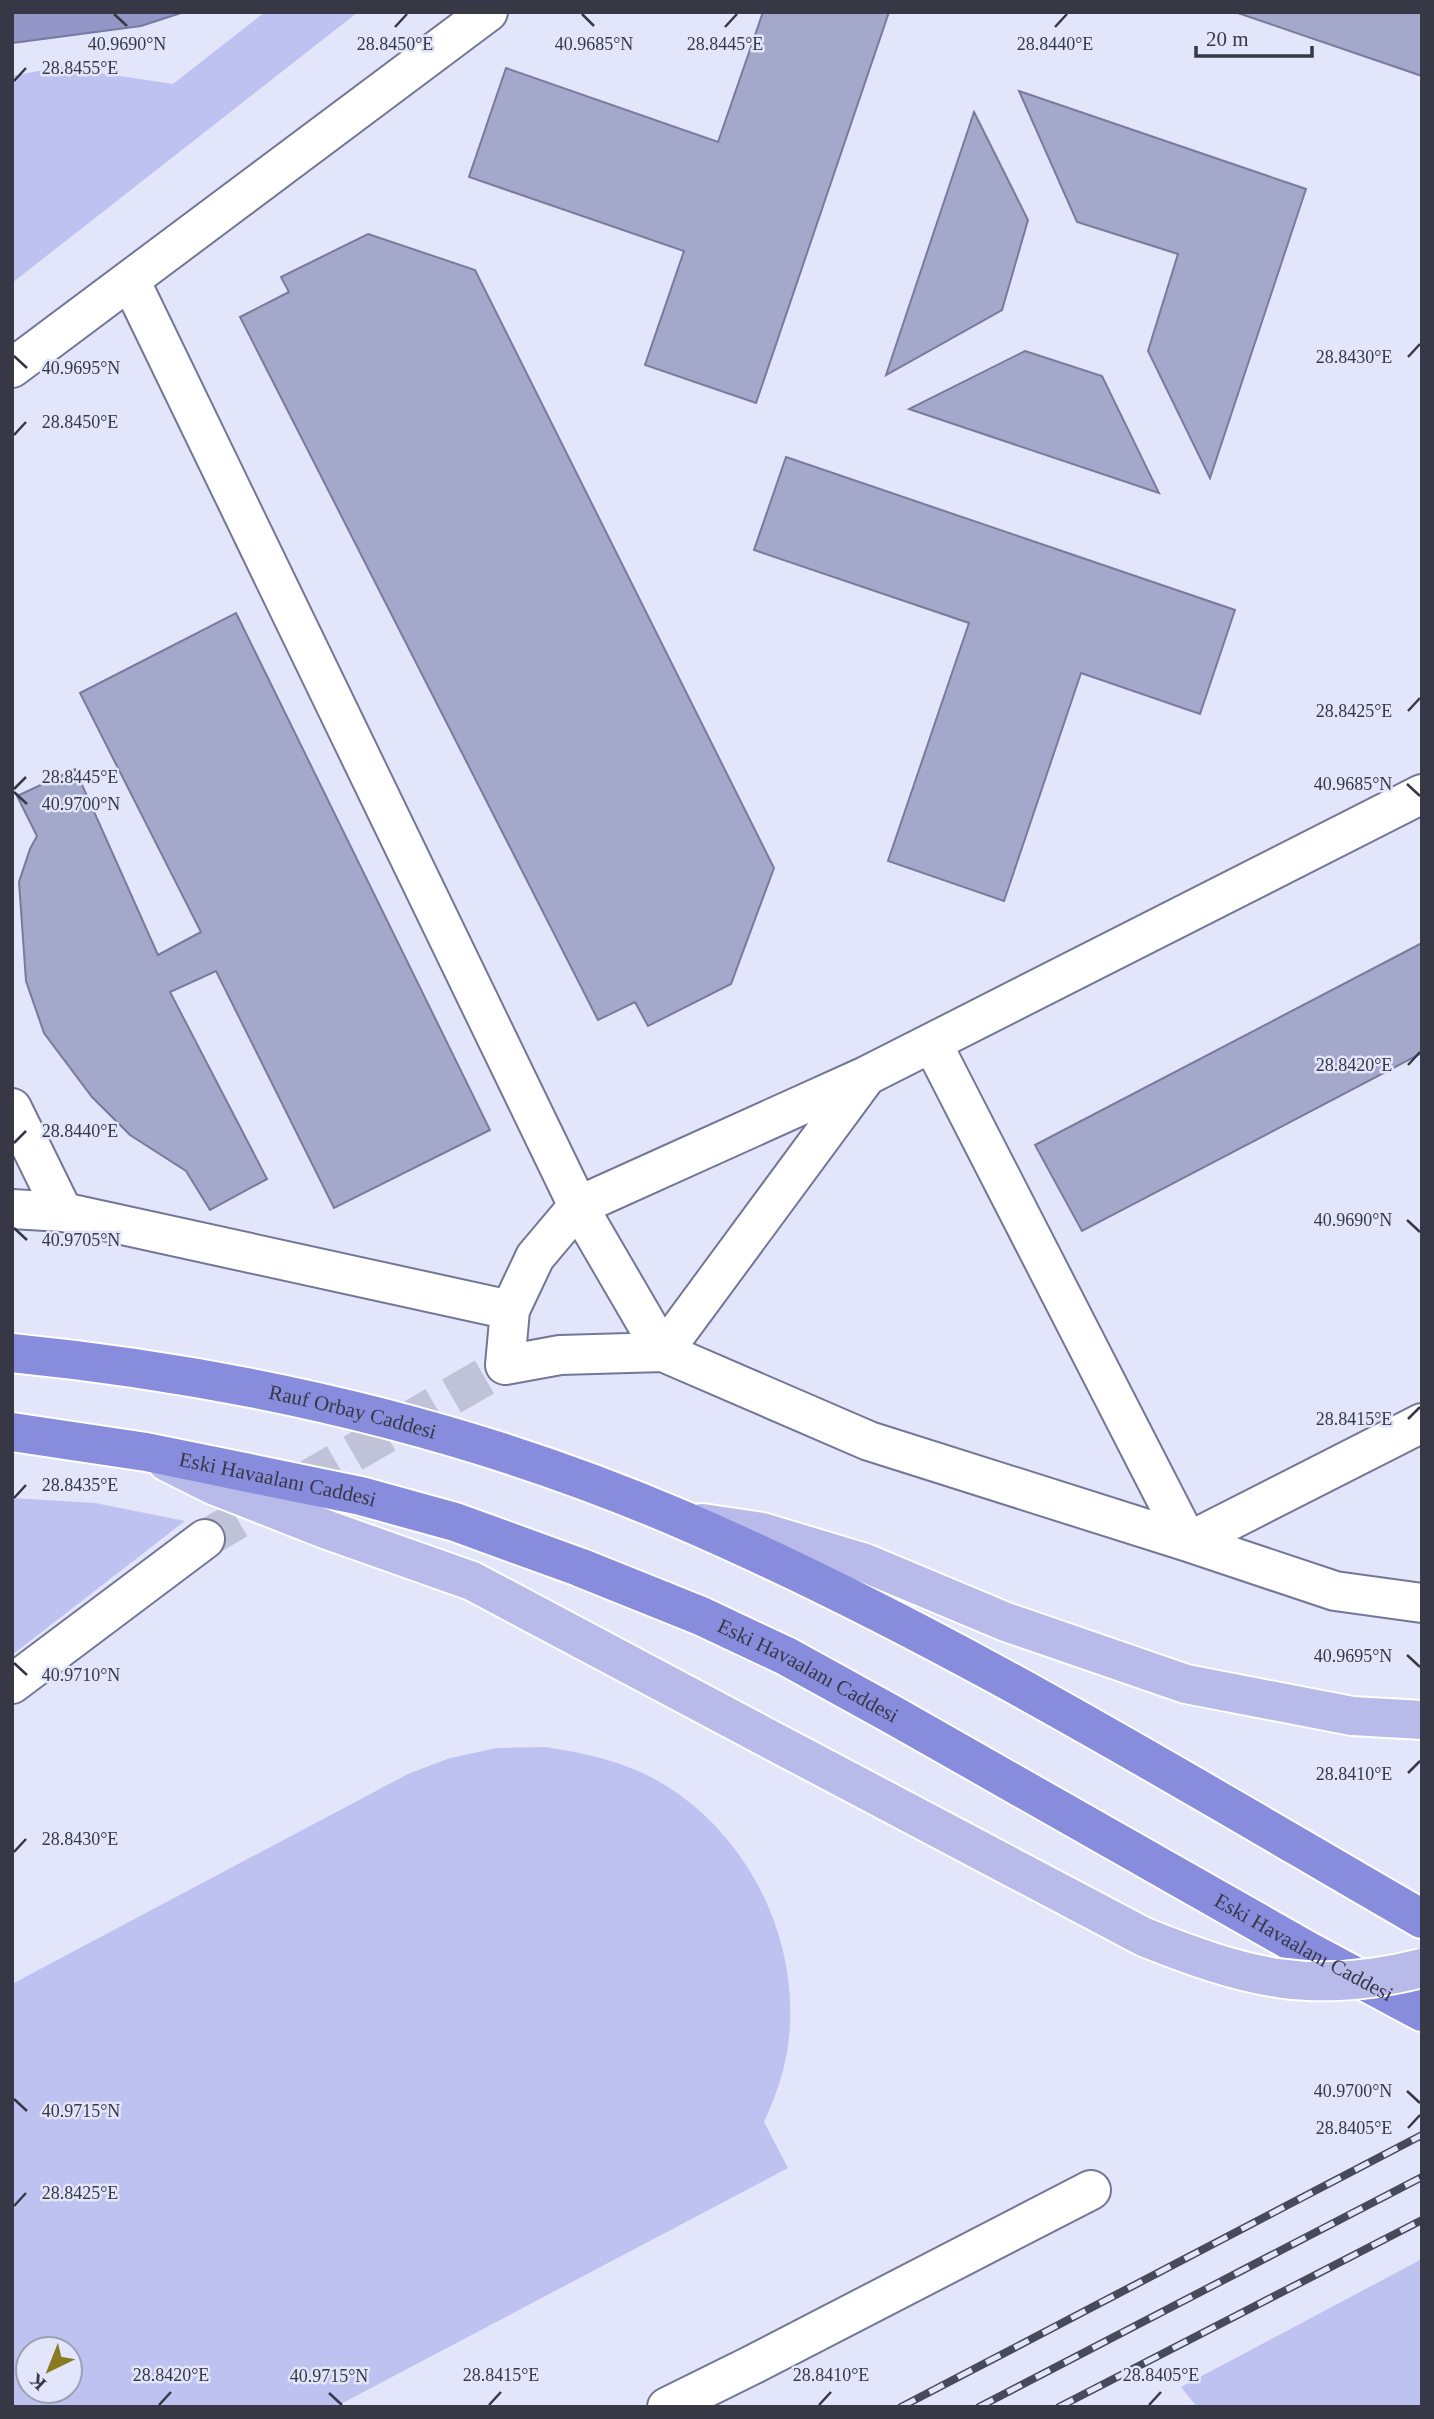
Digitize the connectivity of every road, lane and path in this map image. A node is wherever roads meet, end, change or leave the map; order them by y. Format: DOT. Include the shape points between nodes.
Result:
graph roads {
  1 [pos="488,12"];
  2 [pos="130,280"];
  3 [pos="12,368"];
  4 [pos="1422,794"];
  5 [pos="932,1043"];
  6 [pos="866,1076"];
  7 [pos="12,1108"];
  8 [pos="578,1206"];
  9 [pos="12,1209"];
  10 [pos="62,1212"];
  11 [pos="510,1310"];
  12 [pos="663,1352"];
  13 [pos="12,1353"];
  14 [pos="1422,1423"];
  15 [pos="12,1432"];
  16 [pos="146,1452"];
  17 [pos="683,1520"];
  18 [pos="205,1539"];
  19 [pos="1188,1542"];
  20 [pos="1422,1603"];
  21 [pos="12,1684"];
  22 [pos="1422,1720"];
  23 [pos="1422,1919"];
  24 [pos="1422,1968"];
  25 [pos="1422,2012"];
  26 [pos="1091,2190"];
  27 [pos="667,2407"];
  1 -- 2 [label="lane"];
  2 -- 3 [label="lane"];
  2 -- 8 [label="lane"];
  4 -- 5 [label="lane"];
  5 -- 6 [label="lane"];
  5 -- 19 [label="lane"];
  6 -- 8 [label="lane"];
  6 -- 12 [label="lane"];
  7 -- 10 [label="lane"];
  8 -- 11 [label="lane" via="535,1257"];
  8 -- 12 [label="lane"];
  9 -- 10 [label="lane"];
  10 -- 11 [label="lane"];
  11 -- 12 [label="lane" via="505,1365 559,1355"];
  12 -- 19 [label="lane" via="869,1441"];
  13 -- 17 [label="highway, Rauf Orbay Caddesi" via="84,1360 375,1414 548,1468"];
  14 -- 19 [label="lane"];
  15 -- 16 [label="highway"];
  16 -- 24 [label="main road, bridge" via="213,1485 472,1581 1144,1937 1258,1976 1305,1982 1385,1977"];
  16 -- 25 [label="highway, Eski Havaalanı Caddesi" via="361,1496 455,1522 701,1616 893,1715"];
  17 -- 22 [label="main road" via="762,1532 865,1563 1006,1622 1186,1684 1352,1716"];
  17 -- 23 [label="highway" via="931,1639"];
  18 -- 21 [label="lane"];
  19 -- 20 [label="lane" via="1335,1591"];
  26 -- 27 [label="lane"];
}
